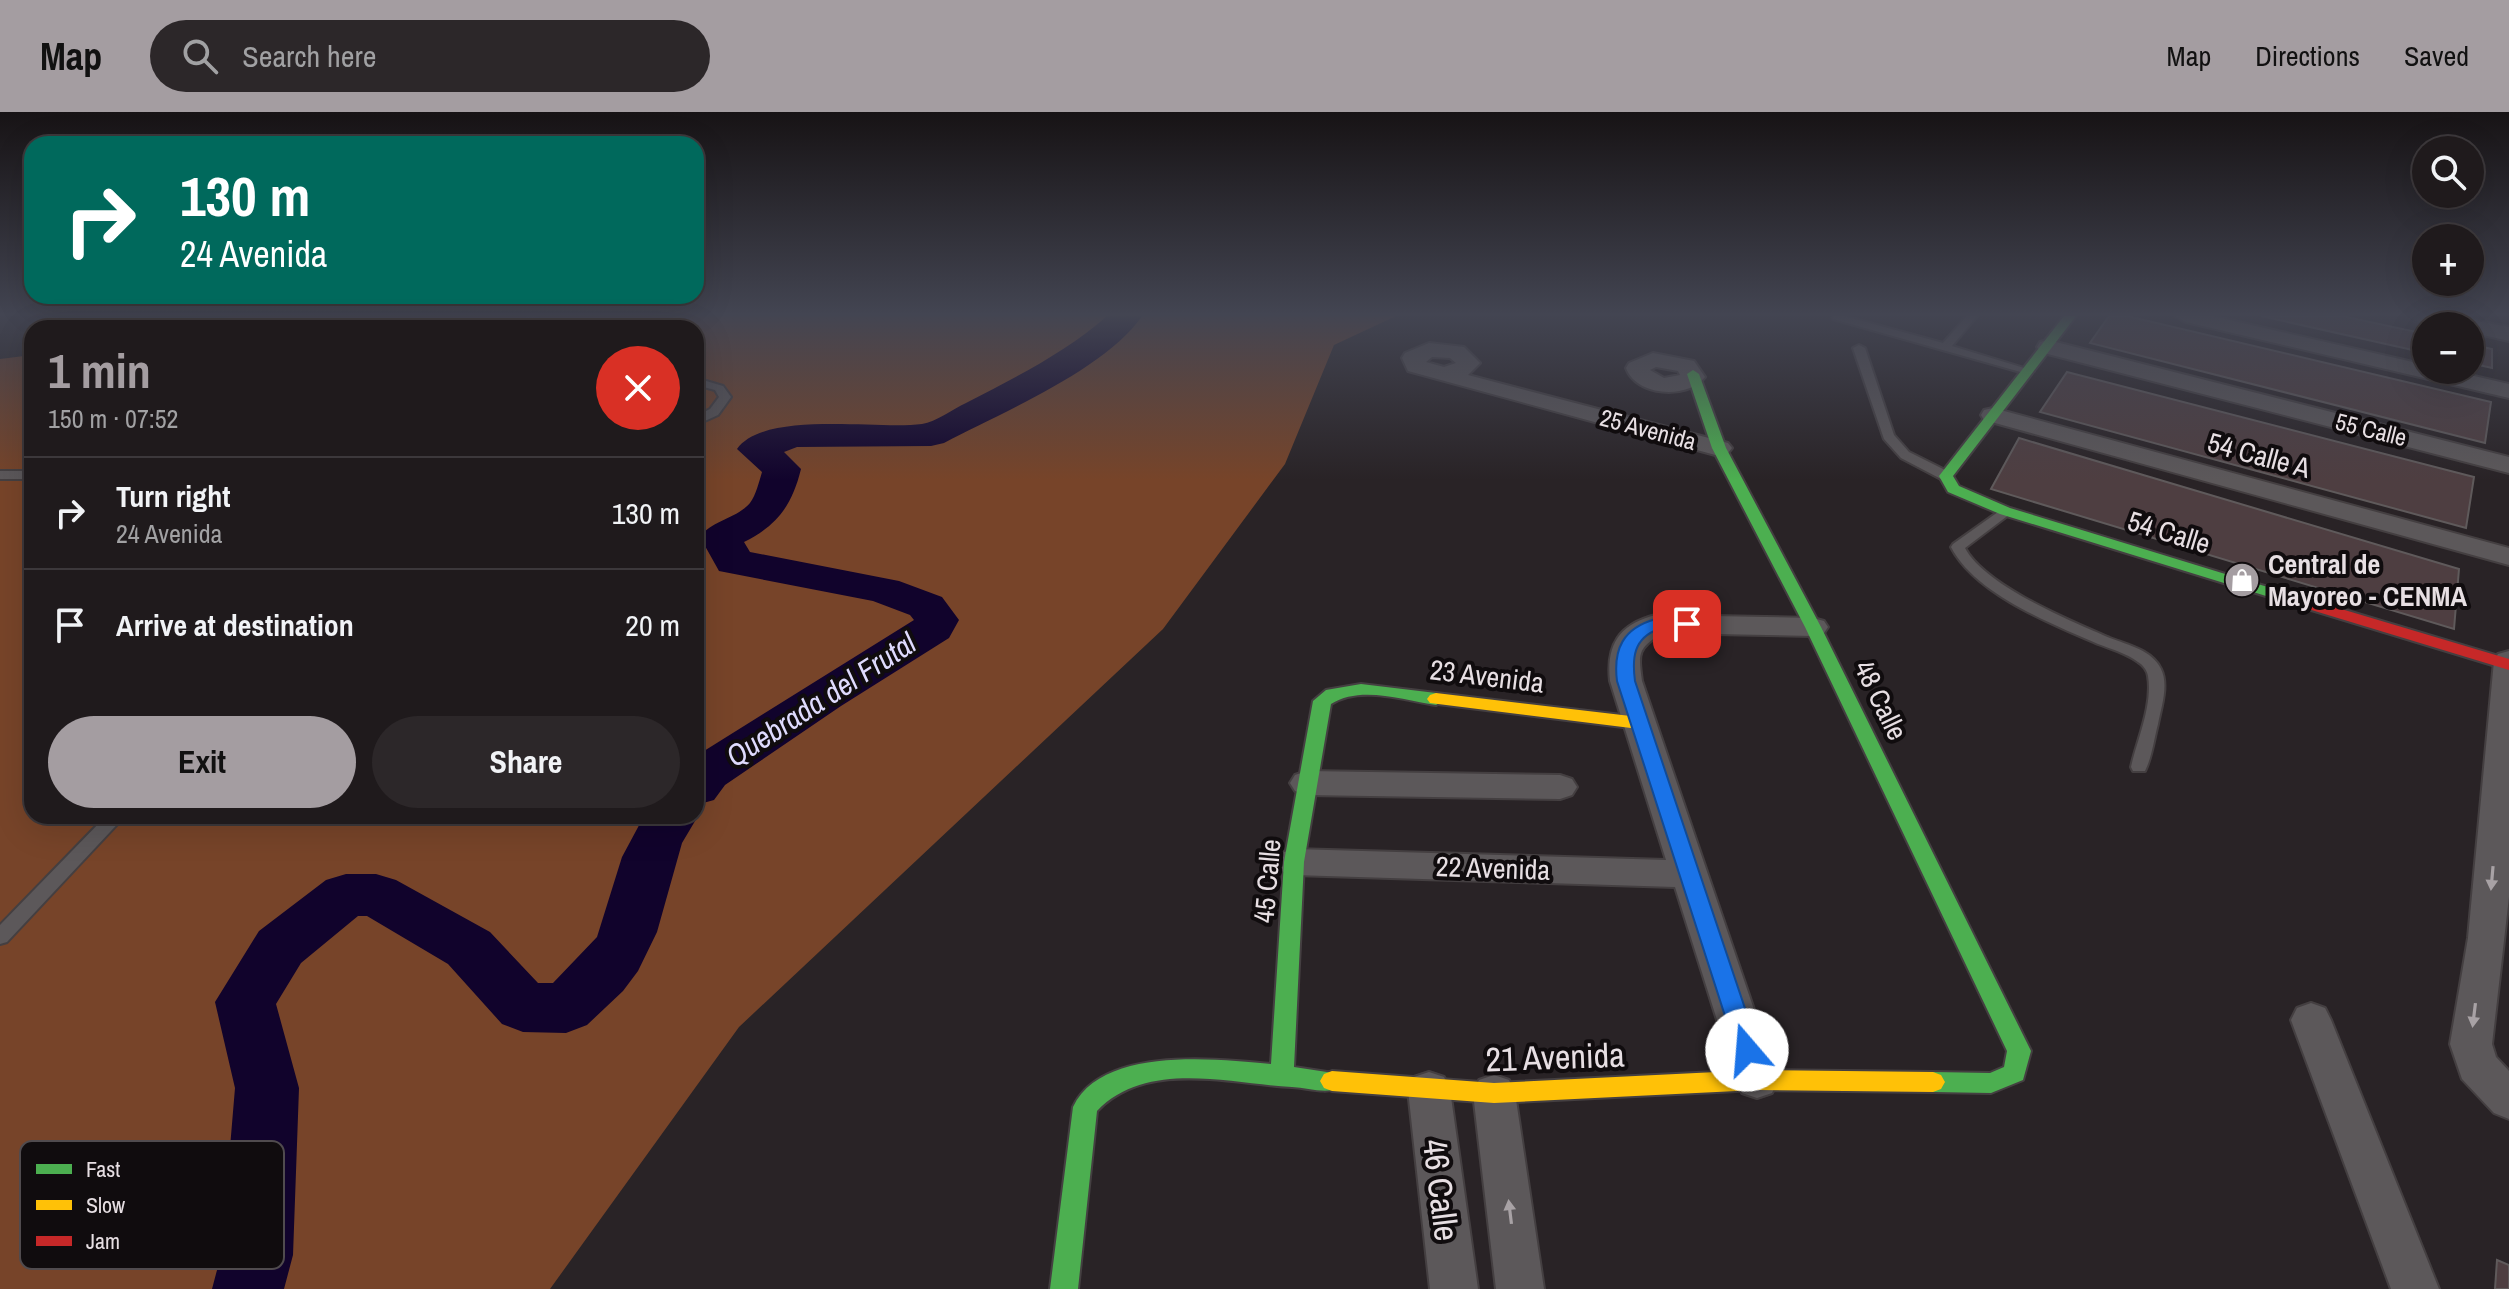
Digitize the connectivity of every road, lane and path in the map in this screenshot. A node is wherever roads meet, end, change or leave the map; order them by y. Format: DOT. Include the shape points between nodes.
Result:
graph roads {
  1 [pos="1867,371"];
  2 [pos="2028,371"];
  3 [pos="2141,371"];
  4 [pos="2423,371"];
  5 [pos="1437,374"];
  6 [pos="1693,374"];
  7 [pos="704,383"];
  8 [pos="2509,391"];
  9 [pos="1993,415"];
  10 [pos="704,417"];
  11 [pos="1719,448"];
  12 [pos="2509,465"];
  13 [pos="0,475"];
  14 [pos="24,475"];
  15 [pos="1950,483"];
  16 [pos="2005,511"];
  17 [pos="2509,557"];
  18 [pos="1813,627"];
  19 [pos="2509,663"];
  20 [pos="1328,694"];
  21 [pos="1639,723"];
  22 [pos="2139,767"];
  23 [pos="1307,783"];
  24 [pos="1560,787"];
  25 [pos="2503,811"];
  26 [pos="108,824"];
  27 [pos="1294,862"];
  28 [pos="1691,874"];
  29 [pos="0,937"];
  30 [pos="2311,1020"];
  31 [pos="2019,1051"];
  32 [pos="1282,1078"];
  33 [pos="1757,1080"];
  34 [pos="1429,1090"];
  35 [pos="1494,1093"];
  36 [pos="2507,1098"];
  37 [pos="1064,1289"];
  38 [pos="1454,1289"];
  39 [pos="1520,1289"];
  40 [pos="2415,1289"];
  1 -- 15 [label="lane" via="1888,436 1905,455"];
  2 -- 9 [label="street"];
  3 -- 12 [label="street, 55 Calle"];
  4 -- 8 [label="street"];
  5 -- 11 [label="street, 25 Avenida"];
  6 -- 11 [label="street, 48 Calle"];
  7 -- 10 [label="lane" via="719,388 725,397"];
  9 -- 15 [label="street"];
  9 -- 17 [label="street, 54 Calle A"];
  11 -- 18 [label="street, 48 Calle"];
  13 -- 14 [label="lane"];
  15 -- 16 [label="street, 54 Calle"];
  16 -- 19 [label="street, 54 Calle"];
  16 -- 22 [label="lane" via="1958,547 1960,554 1973,571 2152,666 2157,679"];
  18 -- 21 [label="street" via="1656,624 1631,640 1623,657"];
  18 -- 31 [label="street, 48 Calle"];
  19 -- 25 [label="street"];
  20 -- 21 [label="street, 23 Avenida" via="1357,689"];
  20 -- 23 [label="street, 45 Calle" via="1322,701"];
  21 -- 28 [label="street"];
  23 -- 24 [label="street"];
  23 -- 27 [label="street, 45 Calle"];
  25 -- 36 [label="street, one-way" via="2471,1044 2477,1066"];
  26 -- 29 [label="lane"];
  27 -- 28 [label="street, 22 Avenida"];
  27 -- 32 [label="street, 45 Calle"];
  28 -- 33 [label="street"];
  30 -- 40 [label="street"];
  31 -- 33 [label="street, 21 Avenida" via="2015,1073 1991,1083"];
  32 -- 34 [label="street, 21 Avenida"];
  32 -- 37 [label="street, 21 Avenida" via="1177,1069 1126,1077 1102,1088 1085,1107"];
  33 -- 35 [label="street, 21 Avenida"];
  34 -- 35 [label="street, 21 Avenida"];
  34 -- 38 [label="street, 46 Calle"];
  39 -- 35 [label="street, one-way"];
}
